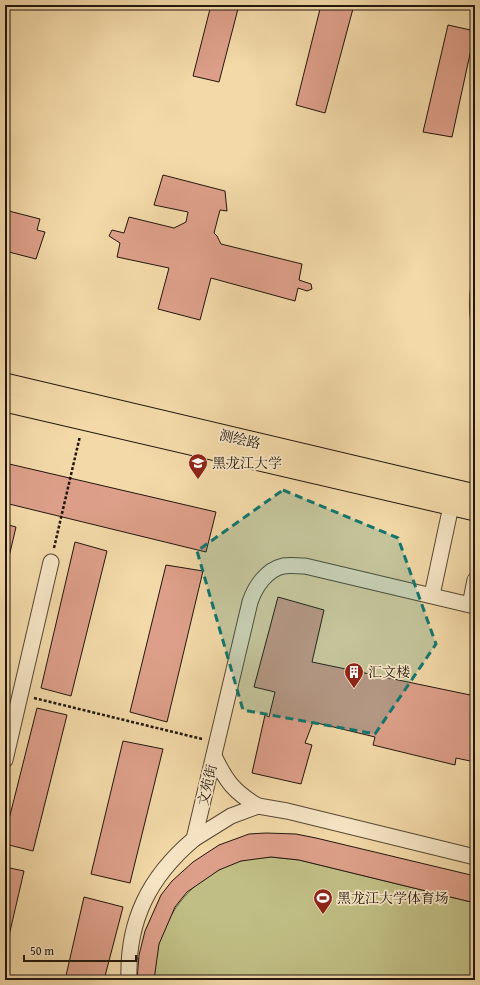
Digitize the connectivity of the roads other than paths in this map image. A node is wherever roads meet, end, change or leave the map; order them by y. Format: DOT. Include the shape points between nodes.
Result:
graph roads {
  1 [pos="5,383"];
  2 [pos="5,402"];
  3 [pos="475,494"];
  4 [pos="451,506"];
  5 [pos="475,511"];
  6 [pos="51,562"];
  7 [pos="475,580"];
  8 [pos="432,595"];
  9 [pos="215,750"];
  10 [pos="5,760"];
  11 [pos="258,806"];
  12 [pos="194,839"];
  13 [pos="475,857"];
  14 [pos="129,980"];
  1 -- 3 [label="main road, 测绘路"];
  2 -- 4 [label="main road, 测绘路"];
  4 -- 5 [label="main road, 测绘路"];
  4 -- 8 [label="street"];
  6 -- 10 [label="street"];
  7 -- 8 [label="street" via="470,605"];
  8 -- 9 [label="street, 文苑街" via="305,566 283,566 264,577 254,590 250,602"];
  9 -- 11 [label="street" via="224,778"];
  9 -- 12 [label="street, 文苑街"];
  11 -- 12 [label="street" via="231,816"];
  11 -- 13 [label="street"];
  12 -- 14 [label="street" via="177,854 145,899 130,941"];
}
